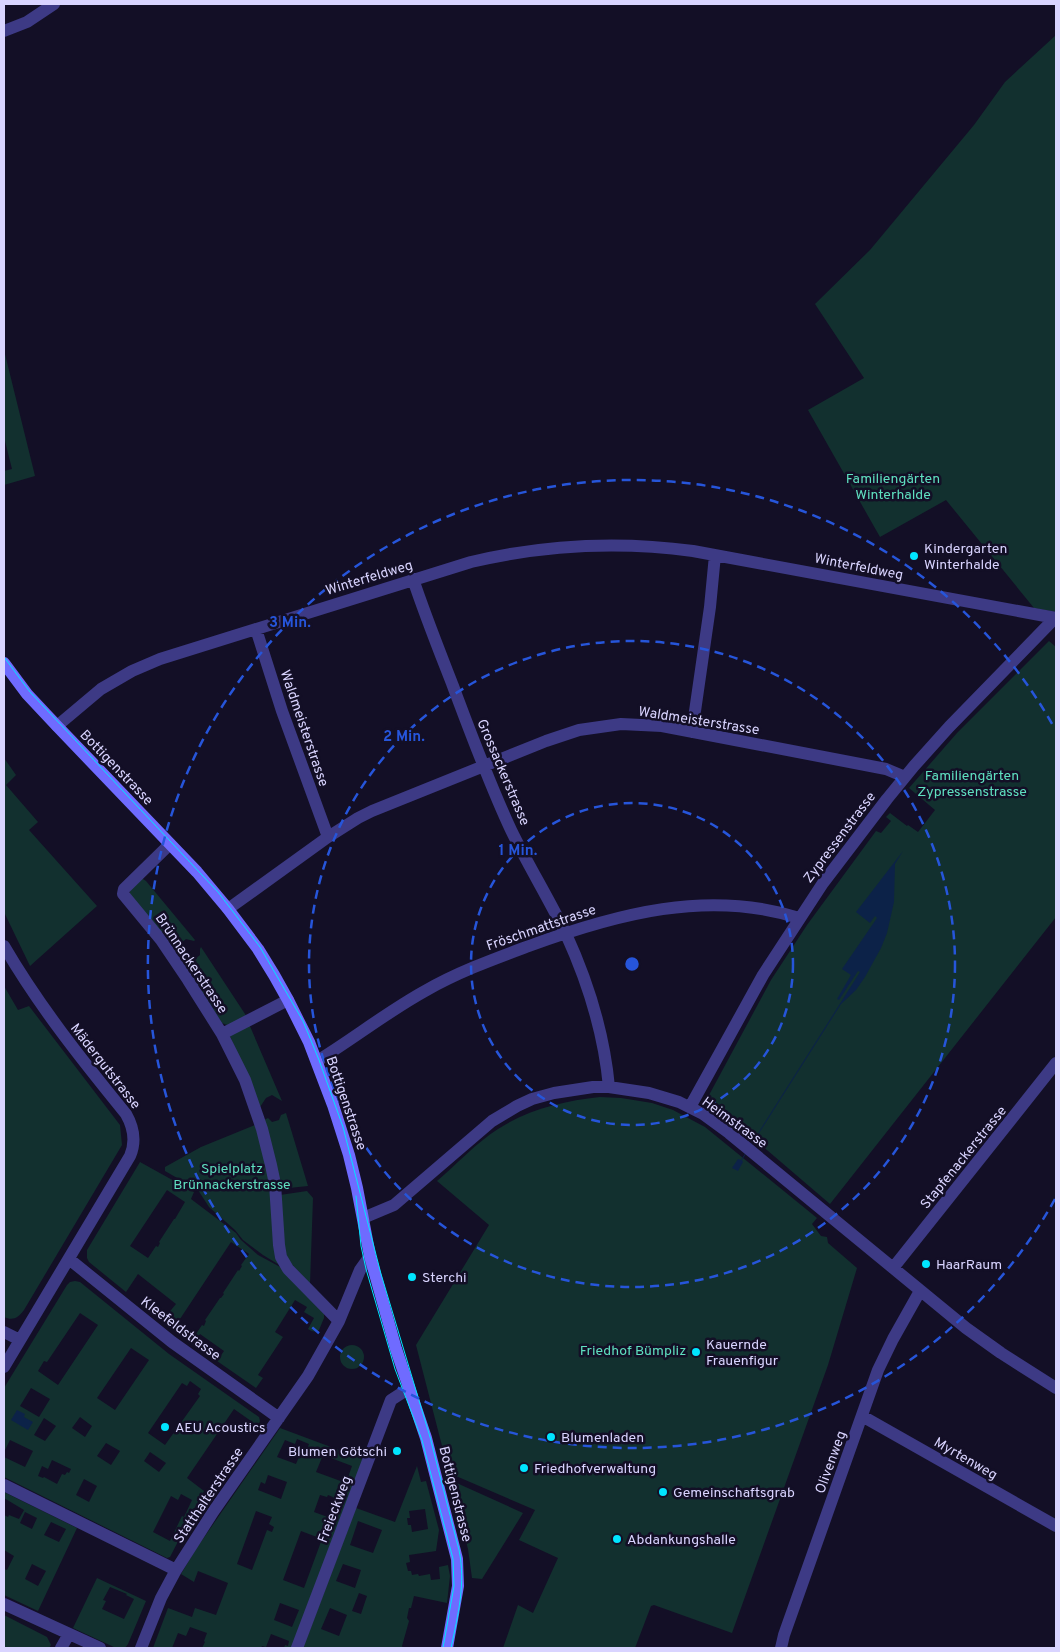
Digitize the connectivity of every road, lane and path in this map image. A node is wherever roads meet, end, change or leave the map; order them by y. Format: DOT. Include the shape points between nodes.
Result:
graph roads {
  1 [pos="54,4"];
  2 [pos="4,31"];
  3 [pos="715,555"];
  4 [pos="413,579"];
  5 [pos="1056,618"];
  6 [pos="256,629"];
  7 [pos="4,663"];
  8 [pos="57,726"];
  9 [pos="692,732"];
  10 [pos="483,766"];
  11 [pos="905,777"];
  12 [pos="328,837"];
  13 [pos="170,844"];
  14 [pos="228,908"];
  15 [pos="799,918"];
  16 [pos="565,933"];
  17 [pos="4,946"];
  18 [pos="288,1000"];
  19 [pos="222,1034"];
  20 [pos="317,1061"];
  21 [pos="1056,1064"];
  22 [pos="609,1086"];
  23 [pos="690,1107"];
  24 [pos="363,1218"];
  25 [pos="370,1256"];
  26 [pos="69,1258"];
  27 [pos="893,1268"];
  28 [pos="920,1291"];
  29 [pos="338,1321"];
  30 [pos="4,1332"];
  31 [pos="20,1340"];
  32 [pos="4,1367"];
  33 [pos="1056,1388"];
  34 [pos="408,1389"];
  35 [pos="862,1416"];
  36 [pos="278,1418"];
  37 [pos="4,1485"];
  38 [pos="1056,1526"];
  39 [pos="176,1570"];
  40 [pos="4,1604"];
  41 [pos="69,1634"];
  42 [pos="61,1648"];
  43 [pos="100,1648"];
  44 [pos="141,1648"];
  45 [pos="298,1648"];
  46 [pos="447,1648"];
  47 [pos="781,1648"];
  1 -- 2 [label="street" via="27,22"];
  3 -- 4 [label="street, Winterfeldweg" via="659,546 566,547 491,557"];
  3 -- 5 [label="street, Winterfeldweg"];
  3 -- 9 [label="street"];
  4 -- 6 [label="street, Winterfeldweg"];
  4 -- 10 [label="street, Grossackerstrasse"];
  5 -- 11 [label="street, Zypressenstrasse" via="949,727"];
  6 -- 8 [label="street, Winterfeldweg" via="132,671 101,688"];
  6 -- 12 [label="street, Waldmeisterstrasse"];
  7 -- 8 [label="street, Bottigenstrasse"];
  8 -- 13 [label="street, Bottigenstrasse"];
  9 -- 10 [label="street, Waldmeisterstrasse" via="636,724 591,728 546,741"];
  9 -- 11 [label="street, Waldmeisterstrasse" via="886,769"];
  10 -- 12 [label="street, Waldmeisterstrasse" via="358,818"];
  10 -- 16 [label="street, Grossackerstrasse"];
  11 -- 15 [label="street, Zypressenstrasse"];
  12 -- 14 [label="street, Waldmeisterstrasse"];
  13 -- 14 [label="street, Bottigenstrasse"];
  13 -- 19 [label="street, Brünnackerstrasse" via="124,889 123,894 171,953"];
  14 -- 18 [label="street, Bottigenstrasse" via="258,949"];
  15 -- 16 [label="street, Fröschmattstrasse" via="756,907 701,904 621,917"];
  15 -- 23 [label="street, Zypressenstrasse" via="763,975"];
  16 -- 20 [label="street, Fröschmattstrasse" via="482,964 426,990"];
  16 -- 22 [label="street, Grossackerstrasse" via="594,1010 606,1056"];
  17 -- 26 [label="street, Mädergutstrasse" via="38,1002 126,1114 132,1128 134,1144 130,1156"];
  18 -- 19 [label="street, Brünnackerstrasse"];
  18 -- 20 [label="street, Bottigenstrasse"];
  19 -- 29 [label="street, Brünnackerstrasse" via="249,1090 265,1141 275,1184 281,1257 288,1269"];
  20 -- 24 [label="street, Bottigenstrasse" via="349,1155"];
  21 -- 27 [label="street, Stapfenackerstrasse"];
  22 -- 23 [label="street, Heimstrasse" via="649,1093"];
  22 -- 24 [label="street, Heimstrasse" via="554,1093 532,1099 506,1112 467,1141 400,1200"];
  23 -- 27 [label="street, Heimstrasse" via="735,1138"];
  24 -- 25 [label="street, Bottigenstrasse"];
  25 -- 29 [label="street, Statthalterstrasse" via="360,1270"];
  25 -- 34 [label="street, Bottigenstrasse"];
  26 -- 31 [label="street, Mädergutstrasse"];
  26 -- 36 [label="street, Kleefeldstrasse" via="172,1342"];
  27 -- 28 [label="street, Heimstrasse"];
  28 -- 33 [label="street, Heimstrasse" via="1001,1353"];
  28 -- 35 [label="street, Olivenweg" via="884,1356"];
  29 -- 36 [label="street, Statthalterstrasse" via="308,1376"];
  30 -- 31 [label="street"];
  31 -- 32 [label="street, Mädergutstrasse"];
  34 -- 45 [label="street, Freieckweg" via="391,1400"];
  34 -- 46 [label="street, Bottigenstrasse" via="426,1438 457,1558 458,1586"];
  35 -- 38 [label="street, Myrtenweg"];
  35 -- 47 [label="street, Olivenweg"];
  36 -- 39 [label="street, Statthalterstrasse"];
  37 -- 39 [label="street"];
  39 -- 44 [label="street, Statthalterstrasse"];
  40 -- 41 [label="street"];
  41 -- 42 [label="street"];
  41 -- 43 [label="street"];
}
